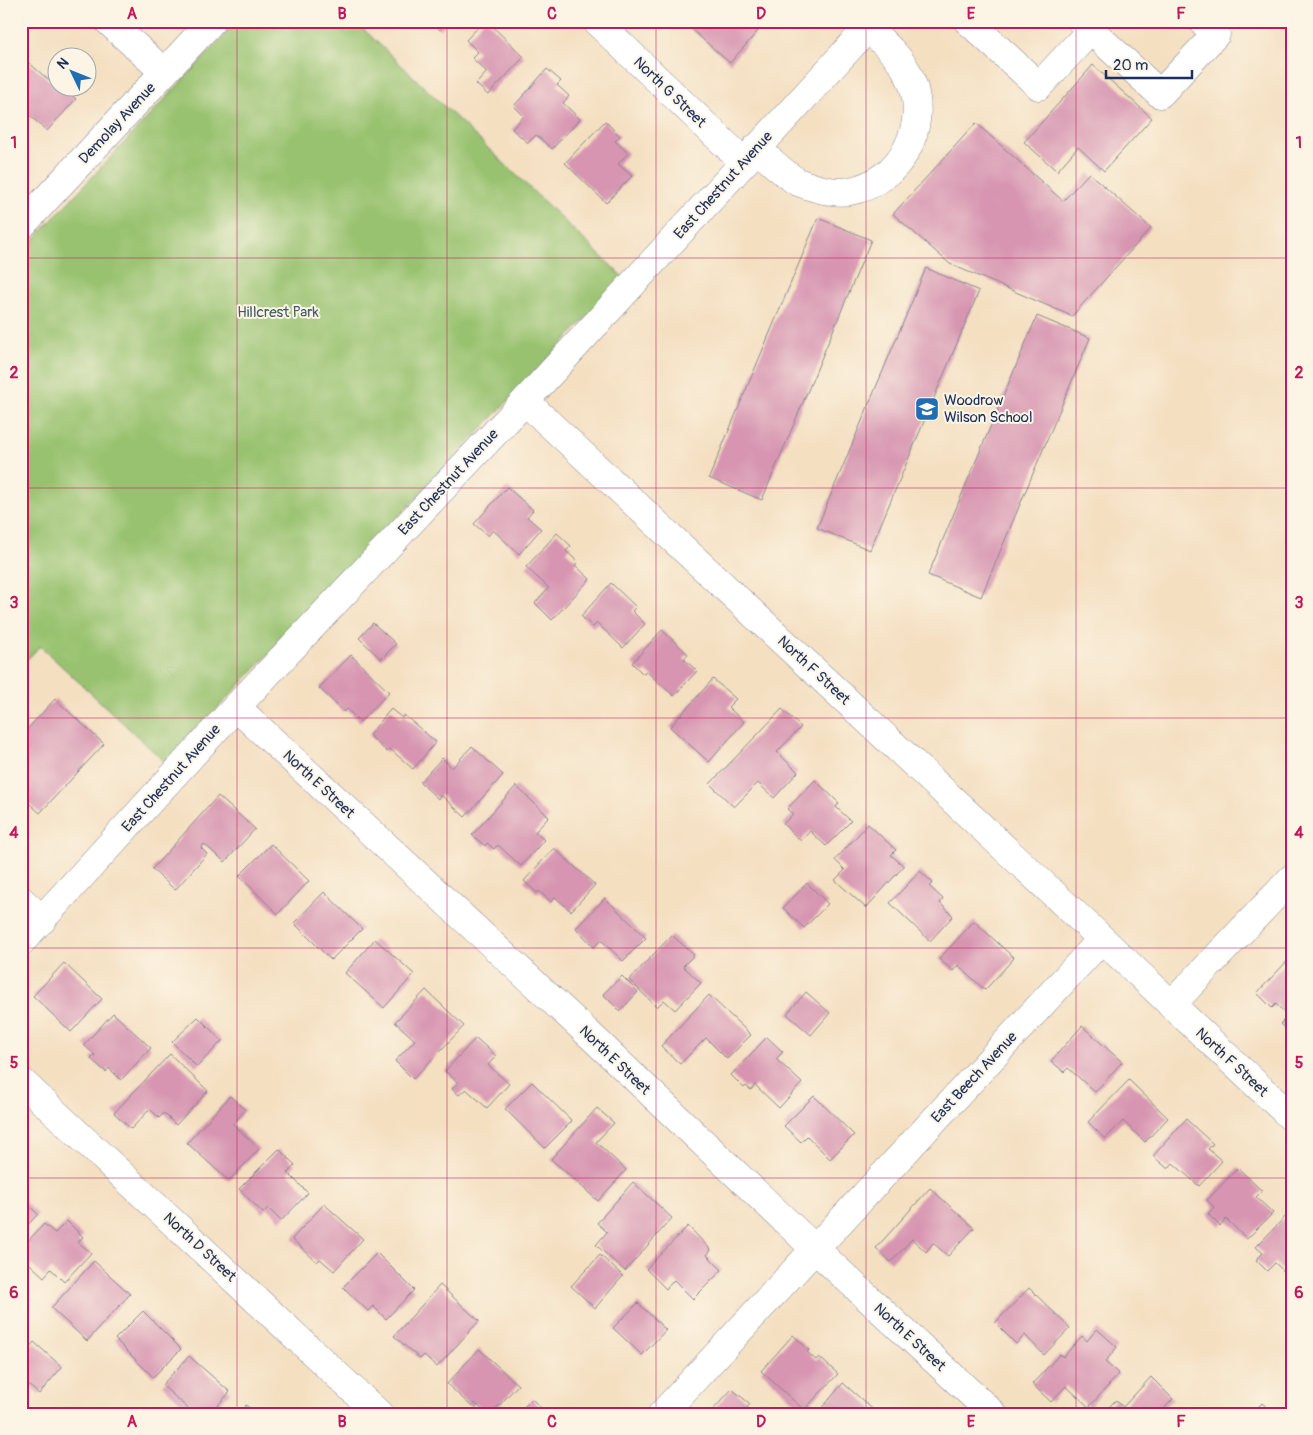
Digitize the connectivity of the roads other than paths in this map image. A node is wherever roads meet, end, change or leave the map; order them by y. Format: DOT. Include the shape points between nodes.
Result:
graph roads {
  1 [pos="108,21"];
  2 [pos="212,21"];
  3 [pos="596,21"];
  4 [pos="968,21"];
  5 [pos="1202,21"];
  6 [pos="870,25"];
  7 [pos="1086,26"];
  8 [pos="164,72"];
  9 [pos="750,155"];
  10 [pos="21,226"];
  11 [pos="525,401"];
  12 [pos="236,707"];
  13 [pos="1292,878"];
  14 [pos="21,900"];
  15 [pos="42,920"];
  16 [pos="1102,939"];
  17 [pos="21,942"];
  18 [pos="1171,1005"];
  19 [pos="21,1081"];
  20 [pos="1292,1118"];
  21 [pos="815,1249"];
  22 [pos="379,1414"];
  23 [pos="662,1414"];
  24 [pos="993,1414"];
  1 -- 8 [label="street"];
  2 -- 8 [label="street, Demolay Avenue"];
  3 -- 9 [label="street, North G Street"];
  4 -- 7 [label="street" via="1039,86"];
  5 -- 7 [label="street" via="1216,34 1160,94"];
  6 -- 9 [label="street, East Chestnut Avenue"];
  6 -- 9 [label="street, North G Street" via="911,80 917,102 916,127 897,166 880,181 850,191 830,192 796,181"];
  8 -- 10 [label="street, Demolay Avenue"];
  9 -- 11 [label="street, East Chestnut Avenue"];
  11 -- 12 [label="street, East Chestnut Avenue"];
  11 -- 16 [label="street, North F Street"];
  12 -- 15 [label="street, East Chestnut Avenue"];
  12 -- 21 [label="street, North E Street"];
  13 -- 18 [label="street"];
  14 -- 15 [label="street"];
  15 -- 17 [label="street, East Chestnut Avenue"];
  16 -- 18 [label="street"];
  16 -- 21 [label="street, East Beech Avenue"];
  18 -- 20 [label="street, North F Street"];
  19 -- 22 [label="street, North D Street"];
  21 -- 23 [label="street, East Beech Avenue"];
  21 -- 24 [label="street, North E Street"];
}
